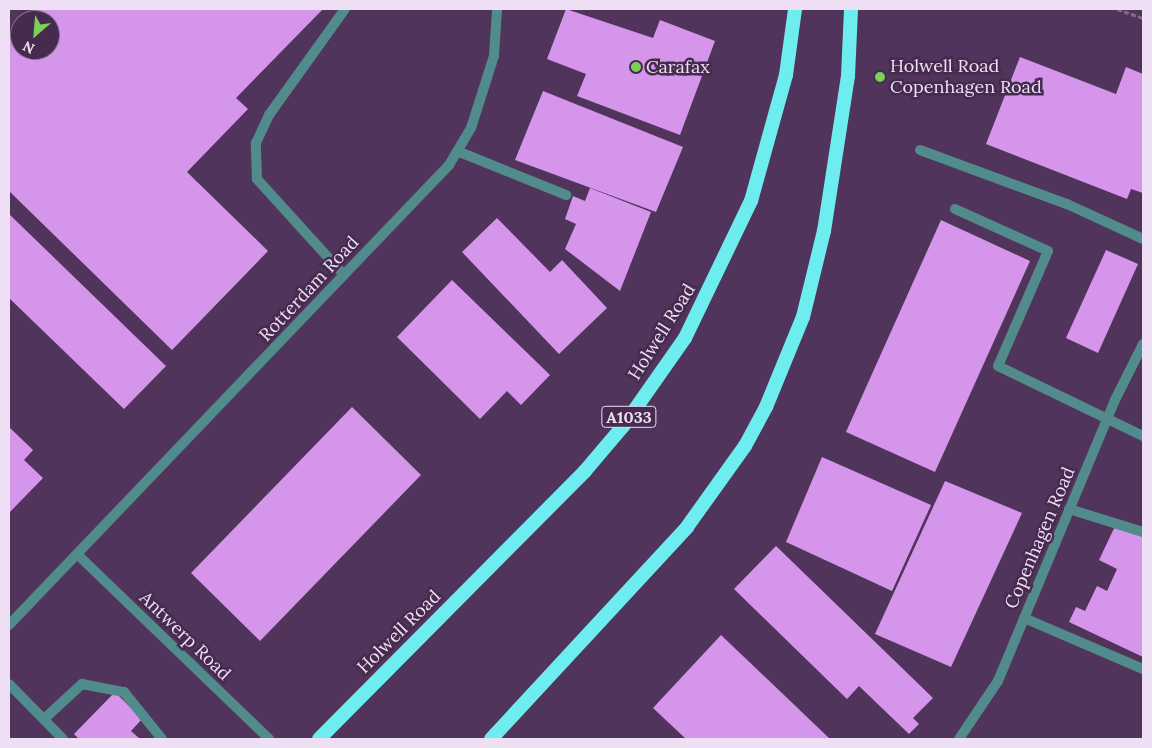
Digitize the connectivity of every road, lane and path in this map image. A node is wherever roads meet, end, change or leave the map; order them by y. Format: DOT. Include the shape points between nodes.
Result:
graph roads {
  1 [pos="344,9"];
  2 [pos="497,9"];
  3 [pos="795,9"];
  4 [pos="851,9"];
  5 [pos="1117,9"];
  6 [pos="1143,18"];
  7 [pos="457,150"];
  8 [pos="920,150"];
  9 [pos="566,195"];
  10 [pos="955,209"];
  11 [pos="1143,239"];
  12 [pos="344,275"];
  13 [pos="1143,344"];
  14 [pos="1107,420"];
  15 [pos="1143,436"];
  16 [pos="1069,509"];
  17 [pos="1143,532"];
  18 [pos="79,556"];
  19 [pos="1024,618"];
  20 [pos="9,625"];
  21 [pos="1143,669"];
  22 [pos="9,684"];
  23 [pos="44,719"];
  24 [pos="63,739"];
  25 [pos="162,739"];
  26 [pos="269,739"];
  27 [pos="319,739"];
  28 [pos="490,739"];
  29 [pos="959,739"];
  1 -- 12 [label="street" via="269,115 256,143 257,178"];
  2 -- 7 [label="street, Rotterdam Road" via="494,56 471,128"];
  3 -- 27 [label="highway, Holwell Road / A1033" via="786,75 750,201 685,338 624,425 584,471"];
  4 -- 28 [label="highway" via="848,76 824,231 802,317 766,407 745,446 687,527"];
  5 -- 6 [label="path"];
  7 -- 9 [label="street"];
  7 -- 12 [label="street, Rotterdam Road" via="449,165"];
  8 -- 11 [label="street" via="1067,204"];
  10 -- 14 [label="street" via="1048,251 998,366"];
  12 -- 18 [label="street, Rotterdam Road"];
  13 -- 14 [label="street, Copenhagen Road"];
  14 -- 15 [label="street"];
  14 -- 16 [label="street, Copenhagen Road"];
  16 -- 17 [label="street"];
  16 -- 19 [label="street, Copenhagen Road"];
  18 -- 20 [label="street, Rotterdam Road"];
  18 -- 26 [label="street, Antwerp Road"];
  19 -- 21 [label="street"];
  19 -- 29 [label="street, Copenhagen Road" via="998,681"];
  22 -- 23 [label="street"];
  23 -- 24 [label="street"];
  23 -- 25 [label="street" via="82,684 124,692"];
}
